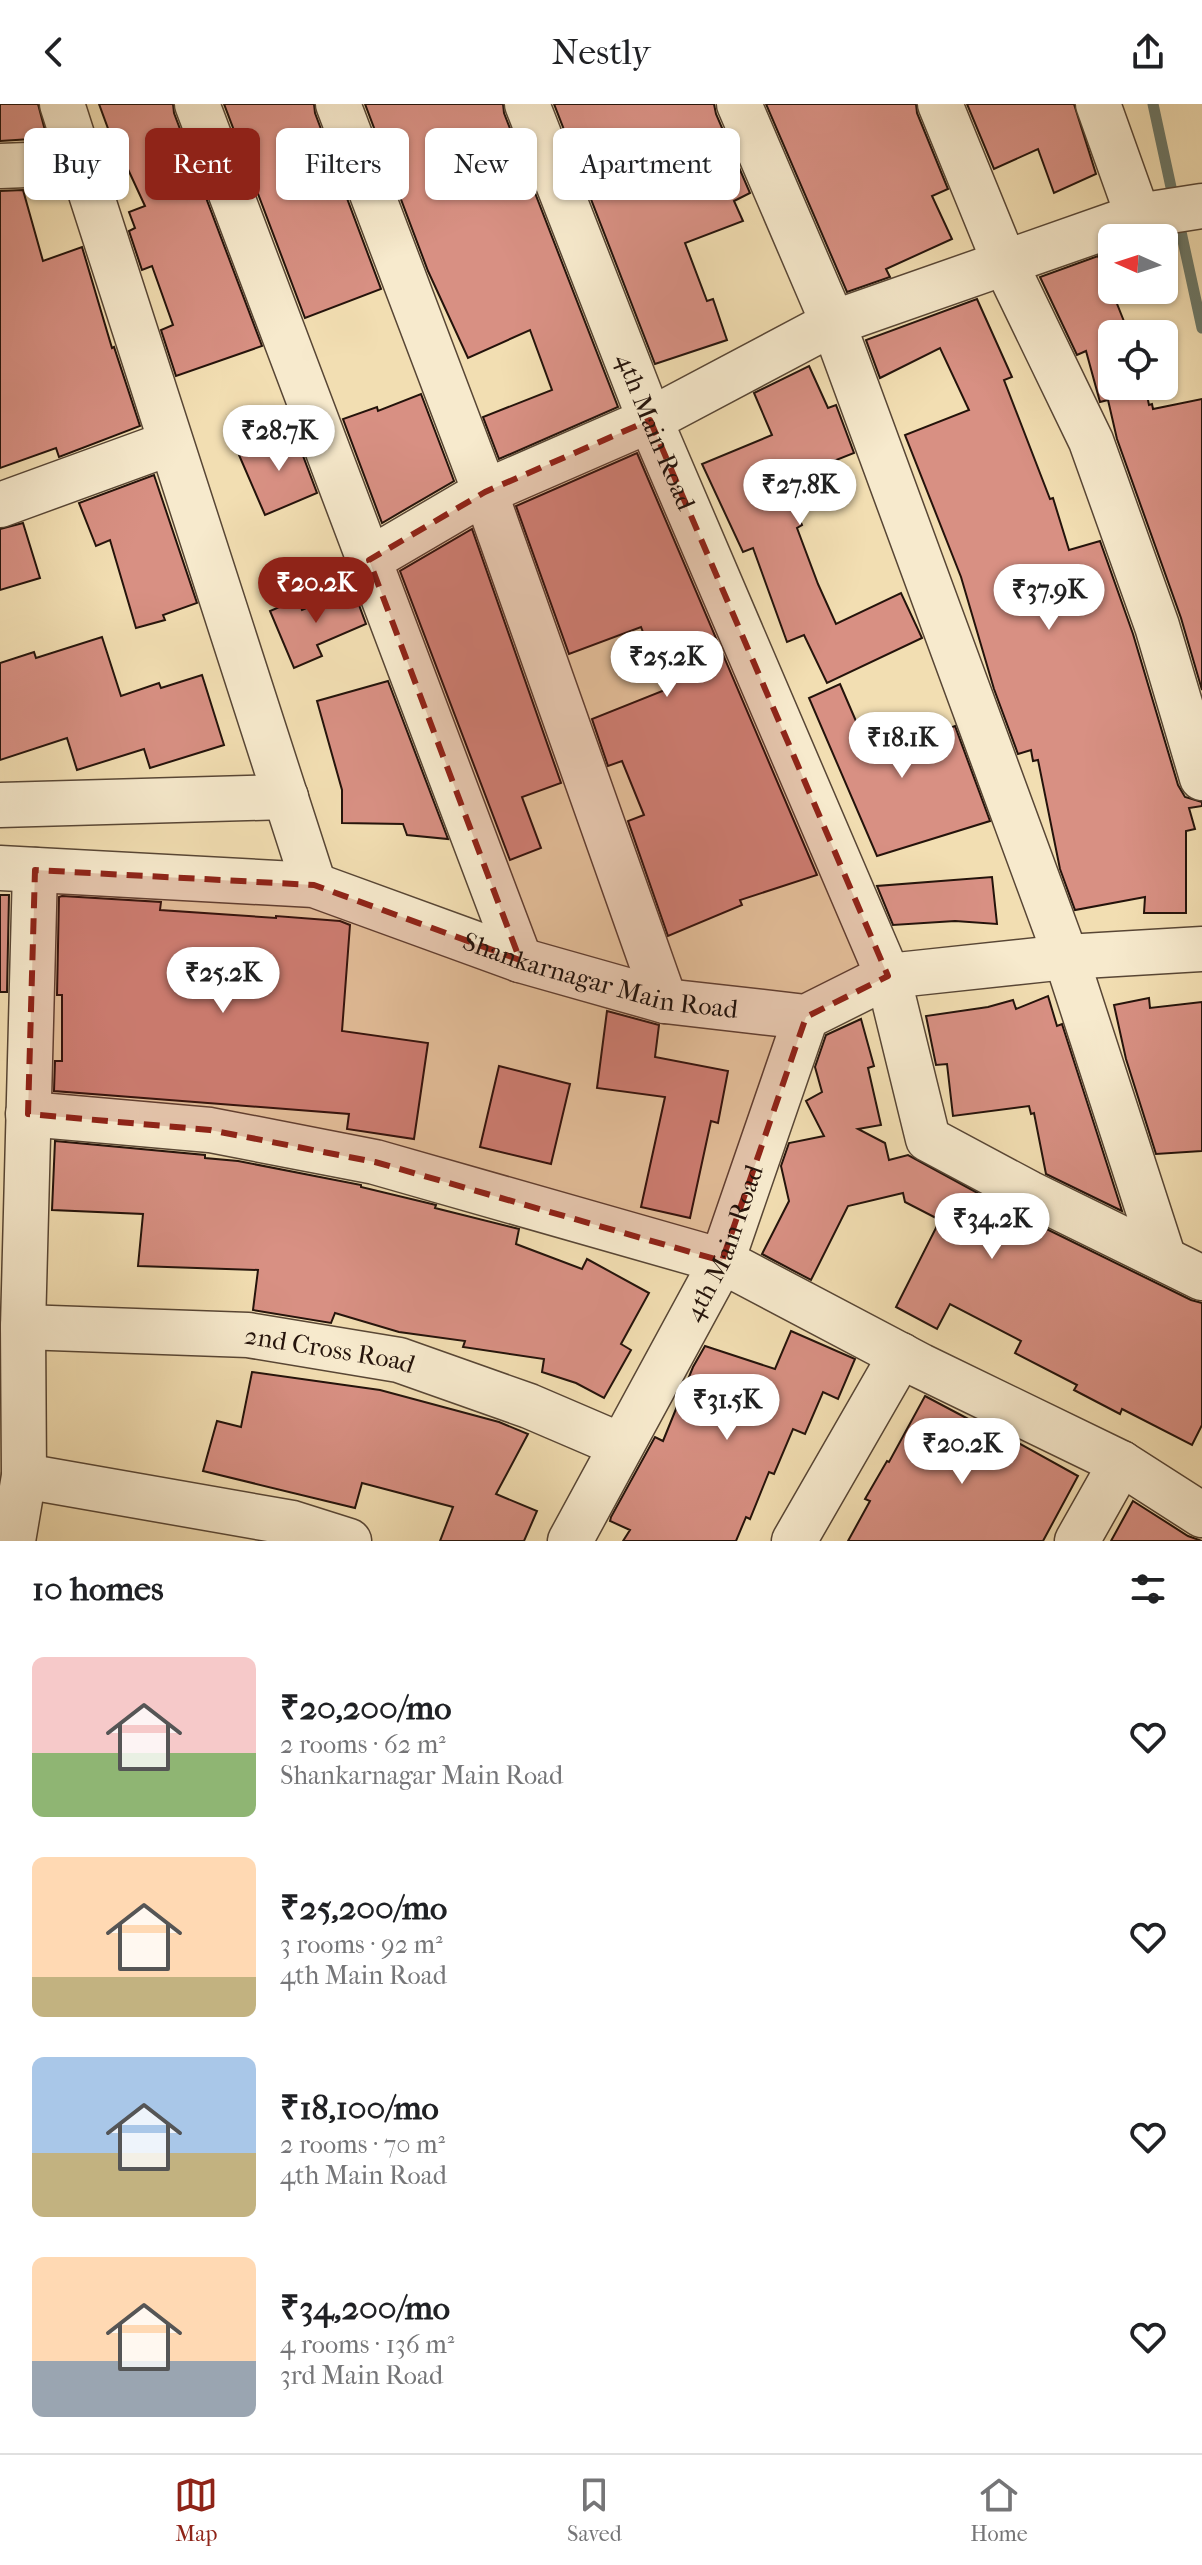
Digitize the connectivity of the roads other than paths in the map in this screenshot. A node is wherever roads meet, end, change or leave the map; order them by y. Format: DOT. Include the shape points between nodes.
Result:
graph roads {
  1 [pos="62,104"];
  2 [pos="197,104"];
  3 [pos="338,104"];
  4 [pos="527,104"];
  5 [pos="739,104"];
  6 [pos="940,104"];
  7 [pos="1098,104"];
  8 [pos="69,128"];
  9 [pos="24,165"];
  10 [pos="0,166"];
  11 [pos="92,200"];
  12 [pos="1202,206"];
  13 [pos="1138,216"];
  14 [pos="1004,261"];
  15 [pos="833,323"];
  16 [pos="650,420"];
  17 [pos="170,443"];
  18 [pos="485,492"];
  19 [pos="0,505"];
  20 [pos="369,560"];
  21 [pos="1202,778"];
  22 [pos="286,797"];
  23 [pos="0,805"];
  24 [pos="17,869"];
  25 [pos="314,885"];
  26 [pos="1202,949"];
  27 [pos="1066,957"];
  28 [pos="520,960"];
  29 [pos="888,976"];
  30 [pos="665,1001"];
  31 [pos="806,1017"];
  32 [pos="28,1114"];
  33 [pos="722,1261"];
  34 [pos="1183,1268"];
  35 [pos="23,1327"];
  36 [pos="901,1355"];
  37 [pos="620,1445"];
  38 [pos="1121,1463"];
  39 [pos="24,1476"];
  40 [pos="1202,1515"];
  41 [pos="13,1541"];
  42 [pos="349,1541"];
  43 [pos="570,1541"];
  44 [pos="794,1541"];
  45 [pos="1077,1541"];
  1 -- 8 [label="street"];
  2 -- 20 [label="street"];
  3 -- 18 [label="street"];
  4 -- 16 [label="street, 4th Main Road"];
  5 -- 15 [label="street"];
  6 -- 14 [label="street"];
  7 -- 13 [label="street"];
  9 -- 10 [label="street"];
  11 -- 17 [label="street"];
  12 -- 13 [label="street"];
  13 -- 14 [label="street"];
  14 -- 15 [label="street"];
  14 -- 21 [label="street" via="1091,441 1157,626"];
  15 -- 16 [label="street"];
  15 -- 27 [label="street"];
  16 -- 18 [label="street"];
  16 -- 29 [label="street, 4th Main Road"];
  17 -- 19 [label="street"];
  17 -- 22 [label="street"];
  18 -- 20 [label="street"];
  18 -- 30 [label="street"];
  20 -- 28 [label="street"];
  22 -- 23 [label="street"];
  22 -- 25 [label="street"];
  24 -- 25 [label="street, Shankarnagar Main Road"];
  24 -- 32 [label="street"];
  25 -- 28 [label="street, Shankarnagar Main Road"];
  26 -- 27 [label="street"];
  27 -- 29 [label="street"];
  27 -- 34 [label="street"];
  28 -- 30 [label="street, Shankarnagar Main Road"];
  29 -- 31 [label="street"];
  29 -- 34 [label="street, 4th Main Road" via="928,1139"];
  30 -- 31 [label="street, Shankarnagar Main Road"];
  31 -- 33 [label="street, 4th Main Road"];
  32 -- 33 [label="street" via="210,1130 375,1162"];
  32 -- 35 [label="street"];
  33 -- 36 [label="street"];
  33 -- 37 [label="street, 4th Main Road"];
  35 -- 37 [label="street, 2nd Cross Road" via="248,1335 399,1360"];
  35 -- 39 [label="street"];
  36 -- 38 [label="street"];
  36 -- 44 [label="street"];
  37 -- 43 [label="street, 4th Main Road"];
  38 -- 40 [label="street"];
  38 -- 45 [label="street"];
  39 -- 41 [label="street"];
  39 -- 42 [label="street" via="292,1523"];
}
